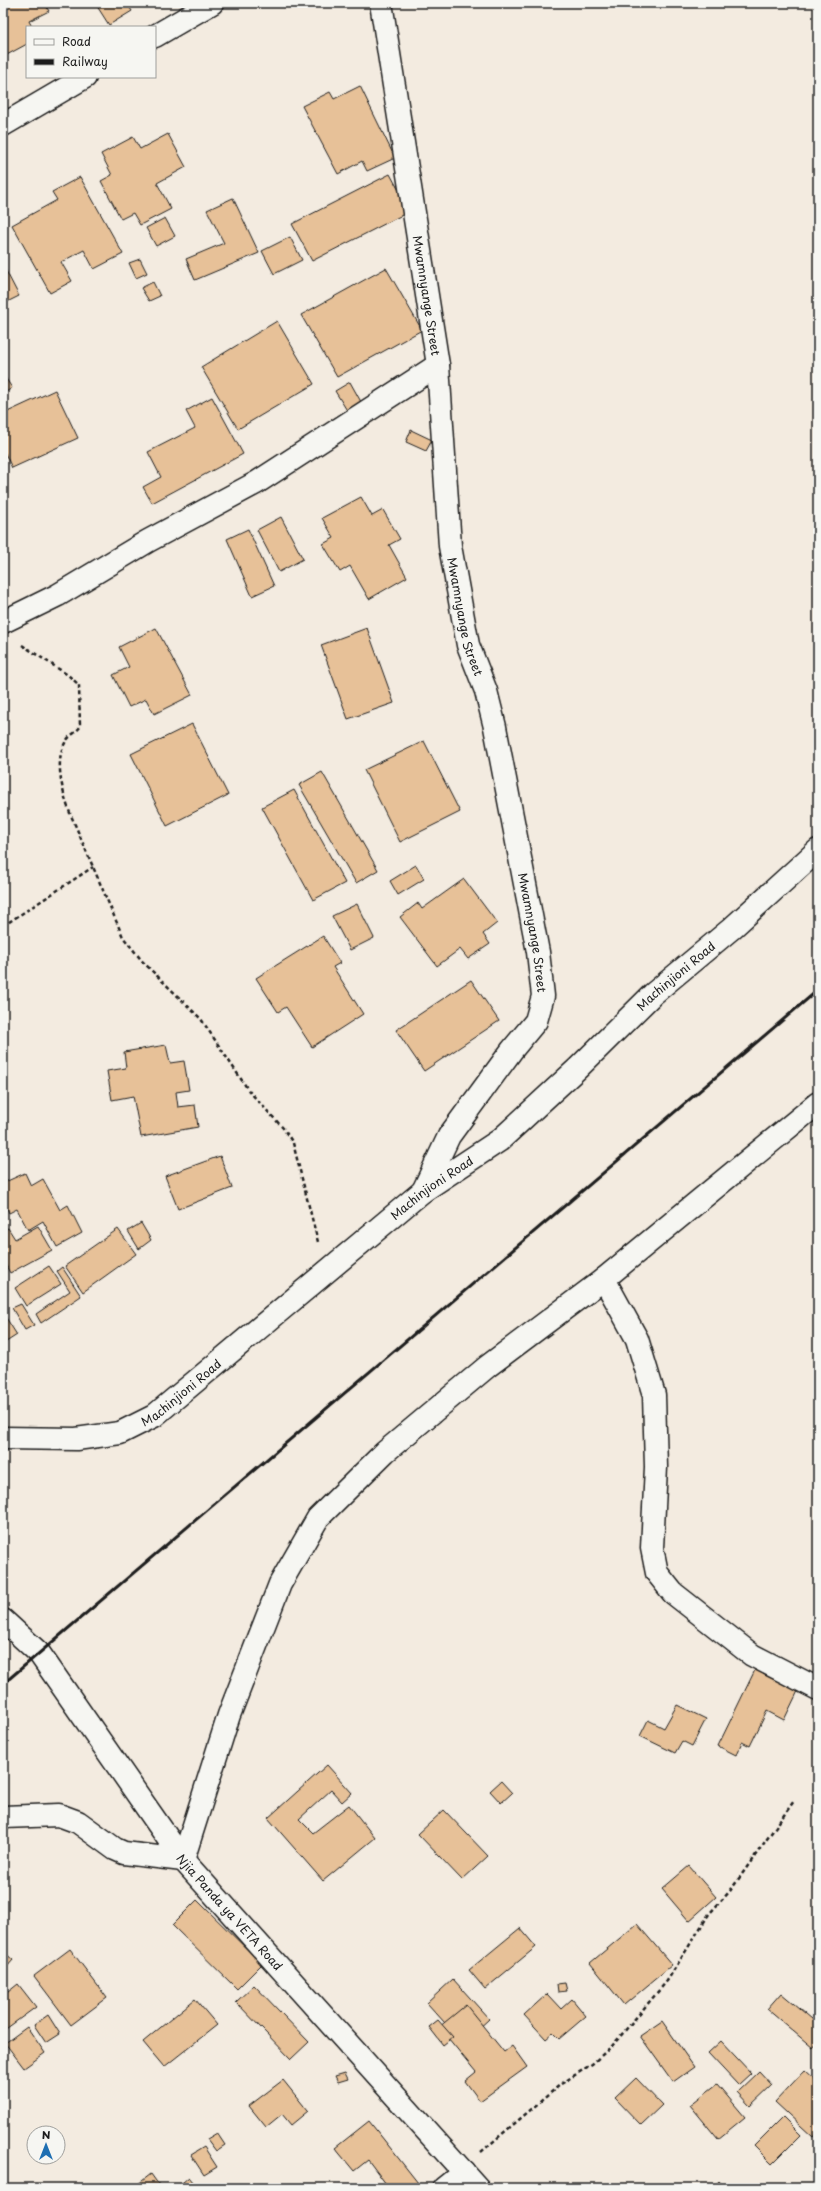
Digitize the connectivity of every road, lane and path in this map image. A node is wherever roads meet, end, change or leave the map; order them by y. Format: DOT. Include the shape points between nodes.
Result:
graph roads {
  1 [pos="212,3"];
  2 [pos="381,3"];
  3 [pos="156,35"];
  4 [pos="83,78"];
  5 [pos="3,125"];
  6 [pos="438,365"];
  7 [pos="3,622"];
  8 [pos="16,641"];
  9 [pos="818,850"];
  10 [pos="93,868"];
  11 [pos="3,926"];
  12 [pos="818,1103"];
  13 [pos="818,1119"];
  14 [pos="785,1132"];
  15 [pos="423,1191"];
  16 [pos="325,1274"];
  17 [pos="604,1279"];
  18 [pos="3,1438"];
  19 [pos="3,1620"];
  20 [pos="818,1689"];
  21 [pos="794,1801"];
  22 [pos="3,1817"];
  23 [pos="183,1860"];
  24 [pos="468,2176"];
  25 [pos="444,2188"];
  1 -- 3 [label="street"];
  2 -- 6 [label="street, Mwamnyange Street"];
  4 -- 5 [label="street"];
  6 -- 7 [label="street" via="256,483 148,541 58,595"];
  6 -- 15 [label="street, Mwamnyange Street" via="450,546 468,645 486,691 495,727 538,952 543,996 536,1021 449,1136"];
  8 -- 10 [label="path" via="79,685 80,727 65,742 60,776 63,796"];
  9 -- 15 [label="street, Machinjioni Road" via="731,929 653,994 500,1140"];
  10 -- 11 [label="path"];
  10 -- 16 [label="path" via="123,937 143,962 200,1019 249,1091 283,1128 293,1143"];
  12 -- 14 [label="street"];
  13 -- 14 [label="street"];
  14 -- 17 [label="street"];
  15 -- 16 [label="street, Machinjioni Road"];
  16 -- 18 [label="street, Machinjioni Road" via="154,1416 120,1433 76,1439"];
  17 -- 20 [label="street" via="637,1339 654,1395 656,1467 652,1548 657,1572 673,1593 752,1655"];
  17 -- 23 [label="street" via="488,1366 385,1452 318,1518 280,1584 229,1715"];
  19 -- 23 [label="street, Njia Panda ya VETA Road" via="39,1653"];
  21 -- 24 [label="path" via="730,1891 705,1921 667,1981 612,2046 592,2064 561,2084"];
  22 -- 23 [label="street" via="59,1815 78,1822 124,1853"];
  23 -- 24 [label="street, Njia Panda ya VETA Road"];
  24 -- 25 [label="street"];
}
